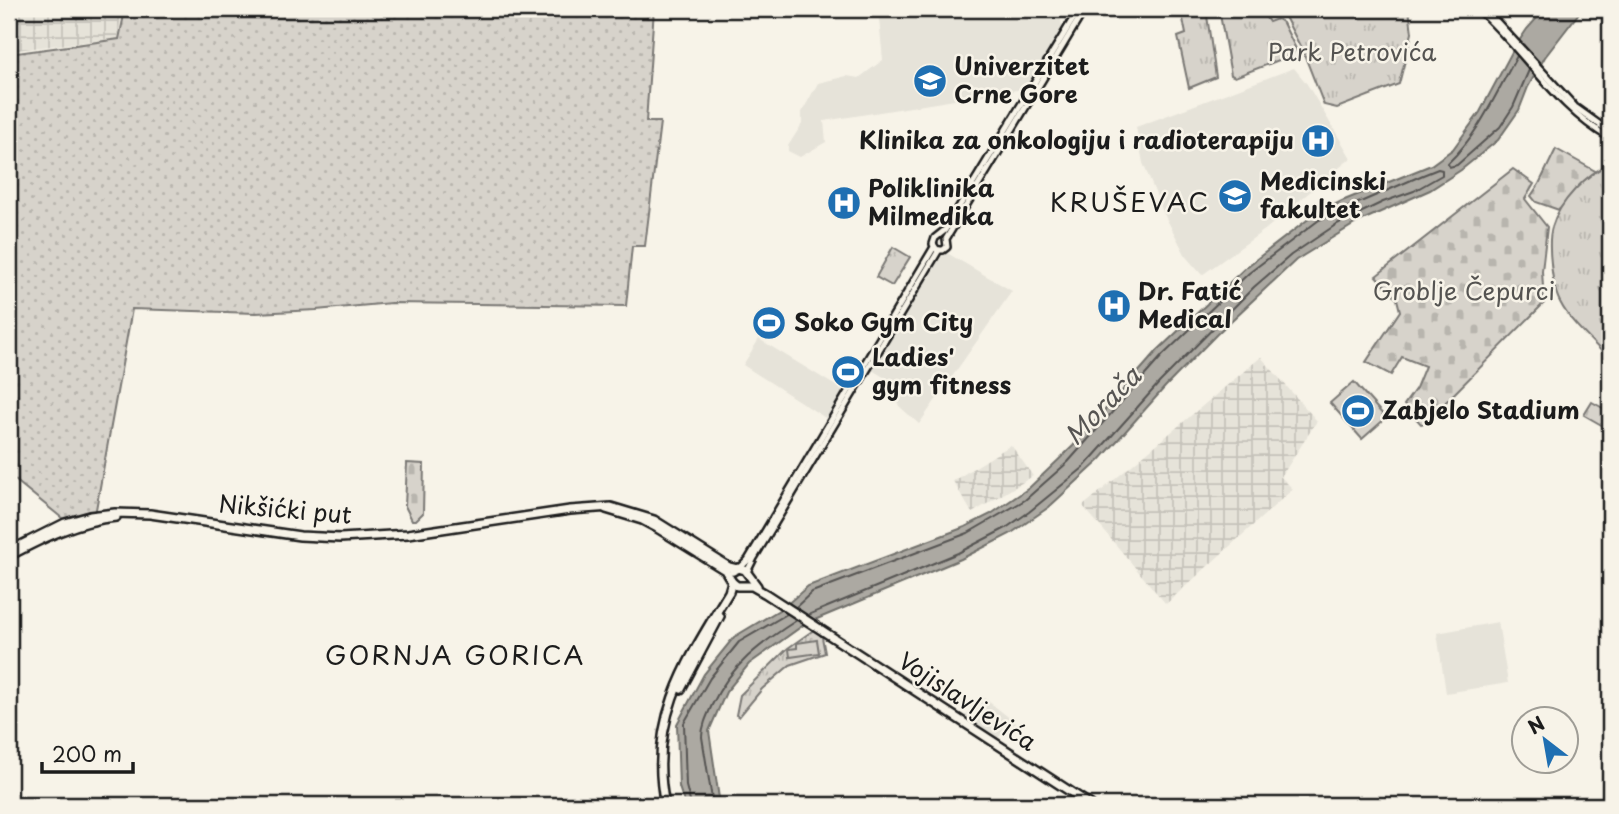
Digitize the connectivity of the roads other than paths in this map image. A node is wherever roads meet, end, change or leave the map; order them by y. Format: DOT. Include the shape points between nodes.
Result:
graph roads {
  1 [pos="1079,9"];
  2 [pos="1084,9"];
  3 [pos="1485,9"];
  4 [pos="1476,10"];
  5 [pos="1510,37"];
  6 [pos="1578,113"];
  7 [pos="1610,132"];
  8 [pos="1610,138"];
  9 [pos="943,237"];
  10 [pos="937,249"];
  11 [pos="606,509"];
  12 [pos="408,534"];
  13 [pos="9,551"];
  14 [pos="9,556"];
  15 [pos="743,572"];
  16 [pos="732,579"];
  17 [pos="742,586"];
  18 [pos="763,592"];
  19 [pos="696,653"];
  20 [pos="668,805"];
  21 [pos="1091,805"];
  1 -- 9 [label="main road"];
  2 -- 9 [label="main road"];
  3 -- 5 [label="main road"];
  4 -- 5 [label="main road"];
  5 -- 6 [label="main road"];
  6 -- 7 [label="main road"];
  6 -- 8 [label="main road"];
  9 -- 10 [label="main road" via="934,240"];
  9 -- 10 [label="main road" via="947,247"];
  10 -- 15 [label="main road"];
  11 -- 12 [label="main road, Nikšićki put" via="570,510"];
  11 -- 15 [label="main road, Nikšićki put" via="654,520"];
  11 -- 16 [label="main road, Nikšićki put" via="653,526 725,570"];
  12 -- 13 [label="main road, Nikšićki put" via="316,537 123,512 65,523"];
  12 -- 14 [label="main road" via="315,541 116,517 65,529"];
  15 -- 16 [label="main road"];
  15 -- 17 [label="main road"];
  15 -- 18 [label="main road"];
  16 -- 17 [label="main road, Nikšićki put"];
  16 -- 19 [label="main road"];
  17 -- 18 [label="main road"];
  17 -- 19 [label="main road"];
  18 -- 21 [label="main road, Vojislavljevića"];
  19 -- 20 [label="main road" via="668,724 664,772"];
}
